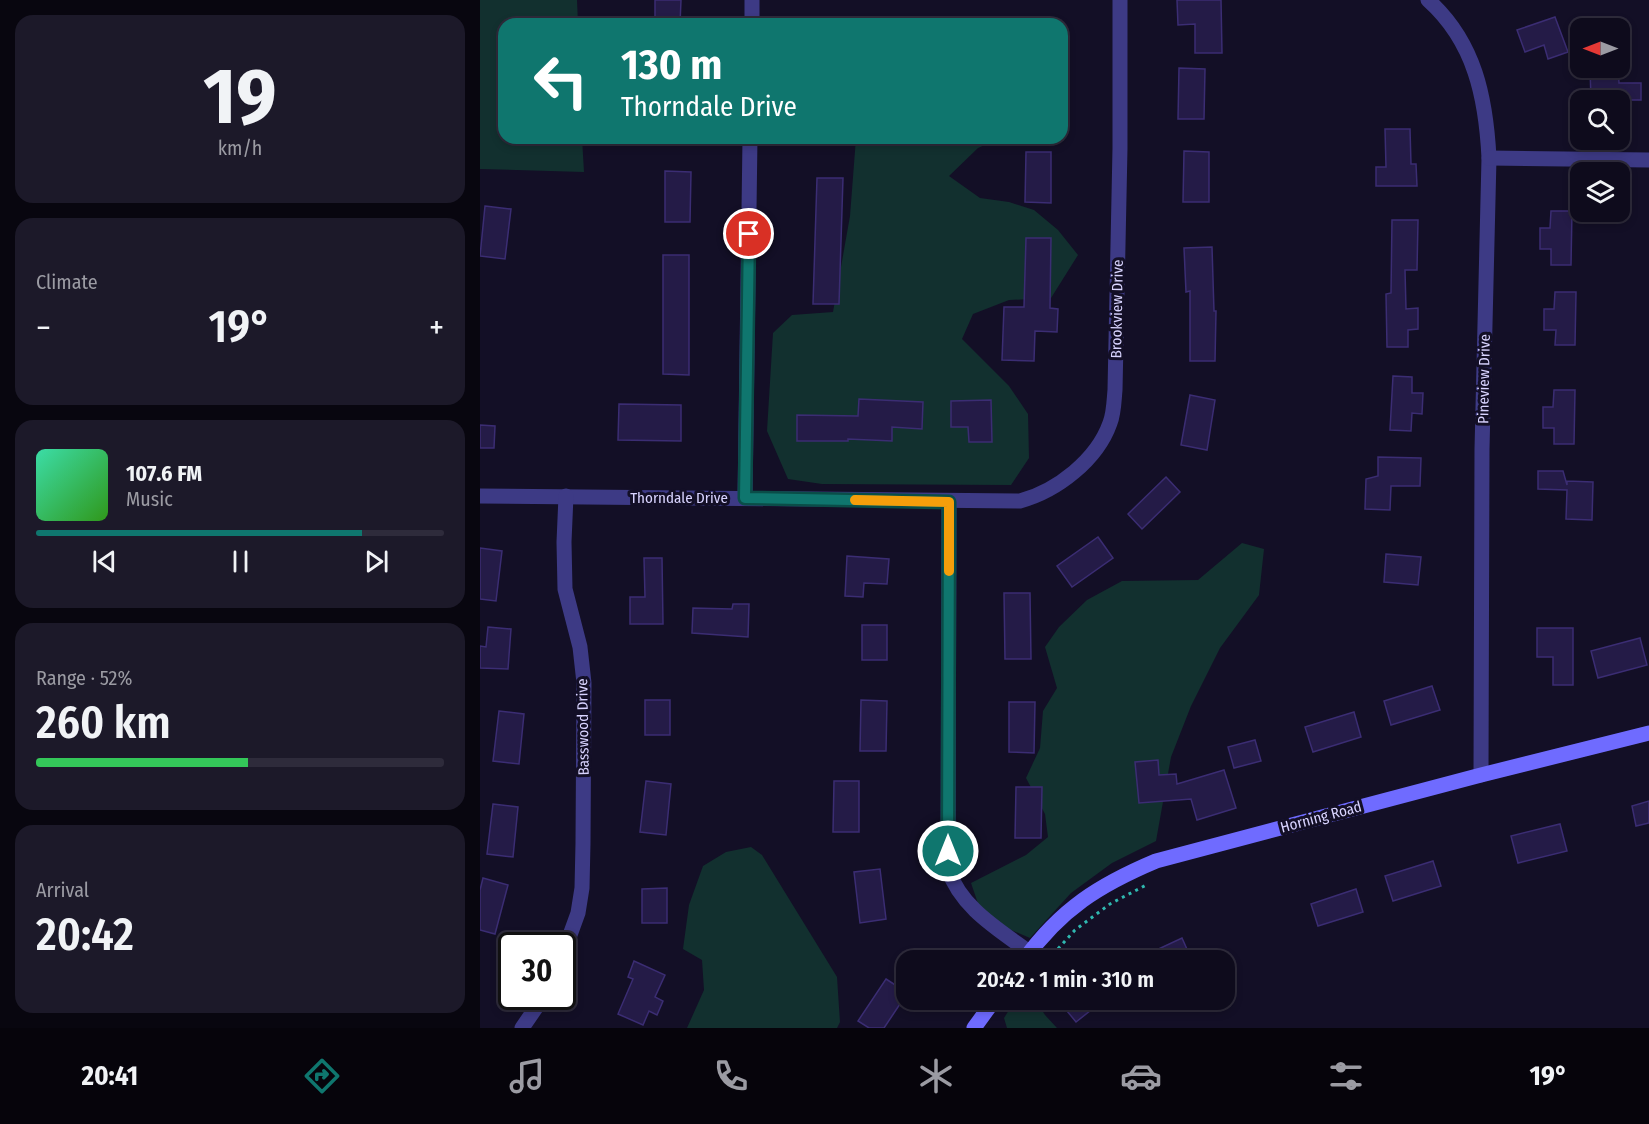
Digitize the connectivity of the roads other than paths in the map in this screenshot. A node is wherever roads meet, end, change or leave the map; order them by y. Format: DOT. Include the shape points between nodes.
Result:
graph roads {
  1 [pos="752,0"];
  2 [pos="1120,0"];
  3 [pos="1428,0"];
  4 [pos="752,18"];
  5 [pos="750,144"];
  6 [pos="1489,158"];
  7 [pos="1649,160"];
  8 [pos="480,496"];
  9 [pos="566,496"];
  10 [pos="745,498"];
  11 [pos="949,502"];
  12 [pos="1649,733"];
  13 [pos="1481,775"];
  14 [pos="571,932"];
  15 [pos="1019,950"];
  16 [pos="1031,950"];
  17 [pos="534,1010"];
  18 [pos="987,1010"];
  19 [pos="522,1028"];
  20 [pos="974,1028"];
  1 -- 4 [label="street"];
  2 -- 11 [label="street, Brookview Drive" via="1117,340 1111,420 1089,458 1049,489 1020,501"];
  3 -- 6 [label="street, Pineview Drive" via="1440,11 1470,57 1485,104"];
  5 -- 10 [label="street"];
  6 -- 7 [label="street"];
  6 -- 13 [label="street, Pineview Drive" via="1482,449"];
  8 -- 9 [label="street, Thorndale Drive"];
  9 -- 10 [label="street, Thorndale Drive"];
  9 -- 14 [label="street, Basswood Drive" via="565,589 580,646 584,683 582,888"];
  10 -- 11 [label="street, Thorndale Drive"];
  11 -- 15 [label="street" via="948,869 969,905"];
  12 -- 13 [label="street, Horning Road"];
  13 -- 16 [label="street, Horning Road" via="1156,861 1087,896 1062,915"];
  17 -- 19 [label="street"];
  18 -- 20 [label="street"];
}
